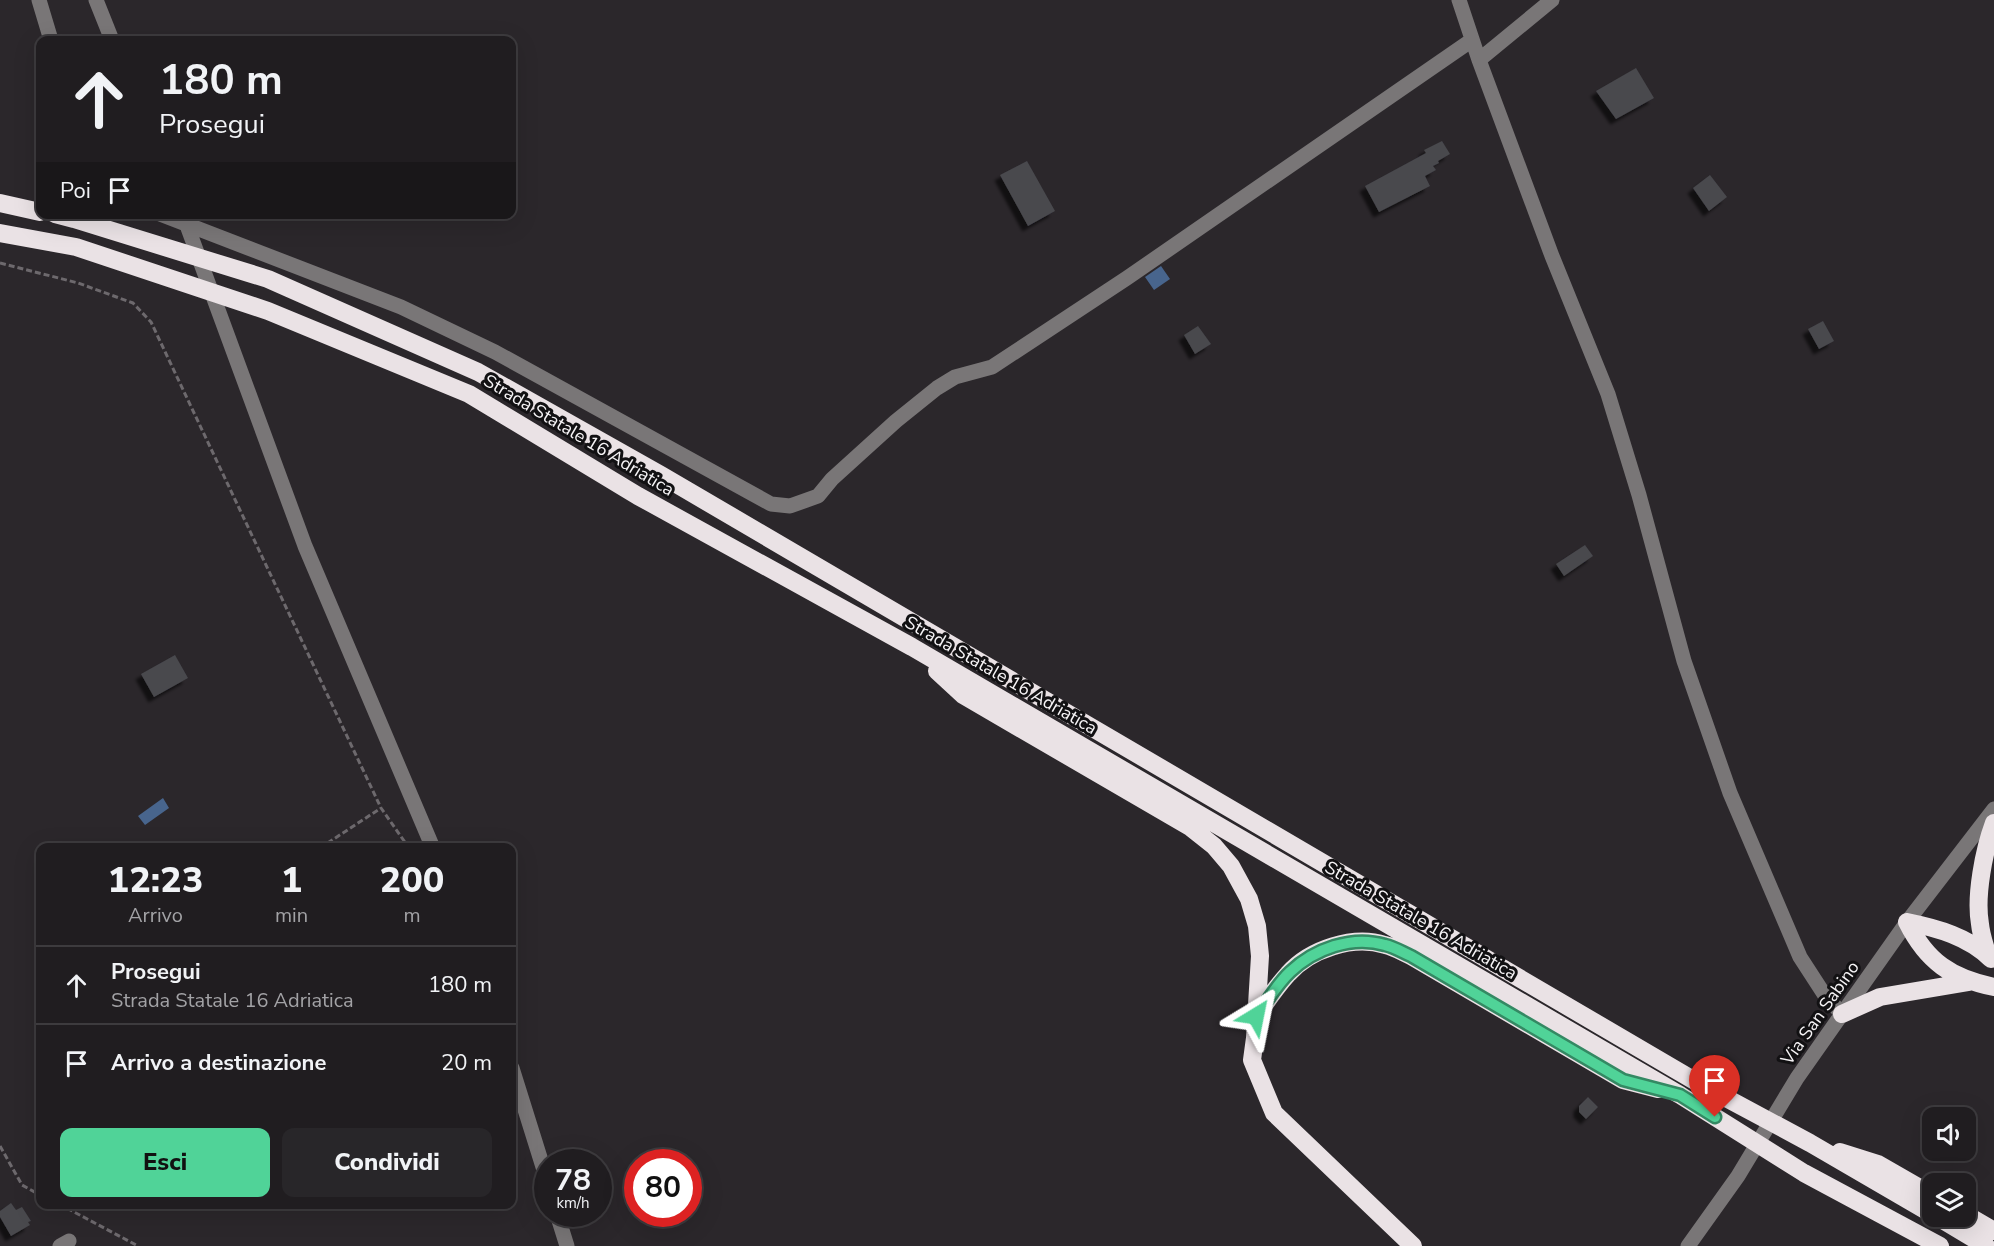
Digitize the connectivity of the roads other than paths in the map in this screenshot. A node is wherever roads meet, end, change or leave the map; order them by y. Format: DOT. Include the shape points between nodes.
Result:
graph roads {
  1 [pos="39,0"];
  2 [pos="96,0"];
  3 [pos="1459,0"];
  4 [pos="1552,0"];
  5 [pos="50,36"];
  6 [pos="110,36"];
  7 [pos="1472,40"];
  8 [pos="1479,60"];
  9 [pos="0,203"];
  10 [pos="36,211"];
  11 [pos="74,219"];
  12 [pos="173,219"];
  13 [pos="185,219"];
  14 [pos="0,232"];
  15 [pos="912,647"];
  16 [pos="1994,809"];
  17 [pos="1994,823"];
  18 [pos="431,843"];
  19 [pos="1907,922"];
  20 [pos="1991,959"];
  21 [pos="1969,982"];
  22 [pos="1994,987"];
  23 [pos="1842,1014"];
  24 [pos="1256,1016"];
  25 [pos="516,1081"];
  26 [pos="1680,1095"];
  27 [pos="1810,1143"];
  28 [pos="537,1149"];
  29 [pos="1922,1189"];
  30 [pos="1922,1208"];
  31 [pos="1976,1220"];
  32 [pos="561,1227"];
  33 [pos="1954,1227"];
  34 [pos="1994,1231"];
  35 [pos="567,1246"];
  36 [pos="1413,1246"];
  37 [pos="1688,1246"];
  38 [pos="1940,1246"];
  39 [pos="1986,1246"];
  1 -- 5 [label="street"];
  2 -- 6 [label="street"];
  3 -- 7 [label="street"];
  4 -- 8 [label="street"];
  7 -- 8 [label="street"];
  7 -- 12 [label="street" via="992,367 956,377 937,388 888,428 818,496 790,506 771,504 495,352 401,307"];
  8 -- 23 [label="street" via="1608,394 1683,661 1731,793 1800,957"];
  9 -- 10 [label="highway"];
  11 -- 27 [label="highway, Strada Statale 16 Adriatica" via="268,279 478,372 661,475 1700,1084"];
  13 -- 18 [label="street" via="306,546"];
  14 -- 15 [label="highway, Strada Statale 16 Adriatica" via="76,247 268,311 469,394 638,496"];
  15 -- 24 [label="highway" via="963,695 1190,827 1214,846 1231,866 1249,899 1257,926 1260,956"];
  15 -- 26 [label="highway, Strada Statale 16 Adriatica"];
  16 -- 19 [label="street, Via San Sabino"];
  17 -- 20 [label="highway" via="1981,877 1979,923"];
  19 -- 20 [label="highway" via="1974,944"];
  19 -- 21 [label="highway" via="1928,956"];
  19 -- 23 [label="street, Via San Sabino"];
  21 -- 22 [label="highway"];
  21 -- 23 [label="highway" via="1880,997"];
  23 -- 37 [label="street, Via San Sabino"];
  24 -- 26 [label="highway" via="1289,972 1311,956 1336,945 1385,945 1411,956 1623,1080"];
  24 -- 36 [label="highway" via="1252,1060 1274,1113"];
  25 -- 28 [label="street"];
  26 -- 38 [label="highway, Strada Statale 16 Adriatica" via="1804,1173"];
  27 -- 29 [label="highway" via="1878,1164"];
  27 -- 30 [label="highway, Strada Statale 16 Adriatica"];
  31 -- 34 [label="highway"];
  32 -- 35 [label="street"];
  33 -- 39 [label="highway, Strada Statale 16 Adriatica"];
}
